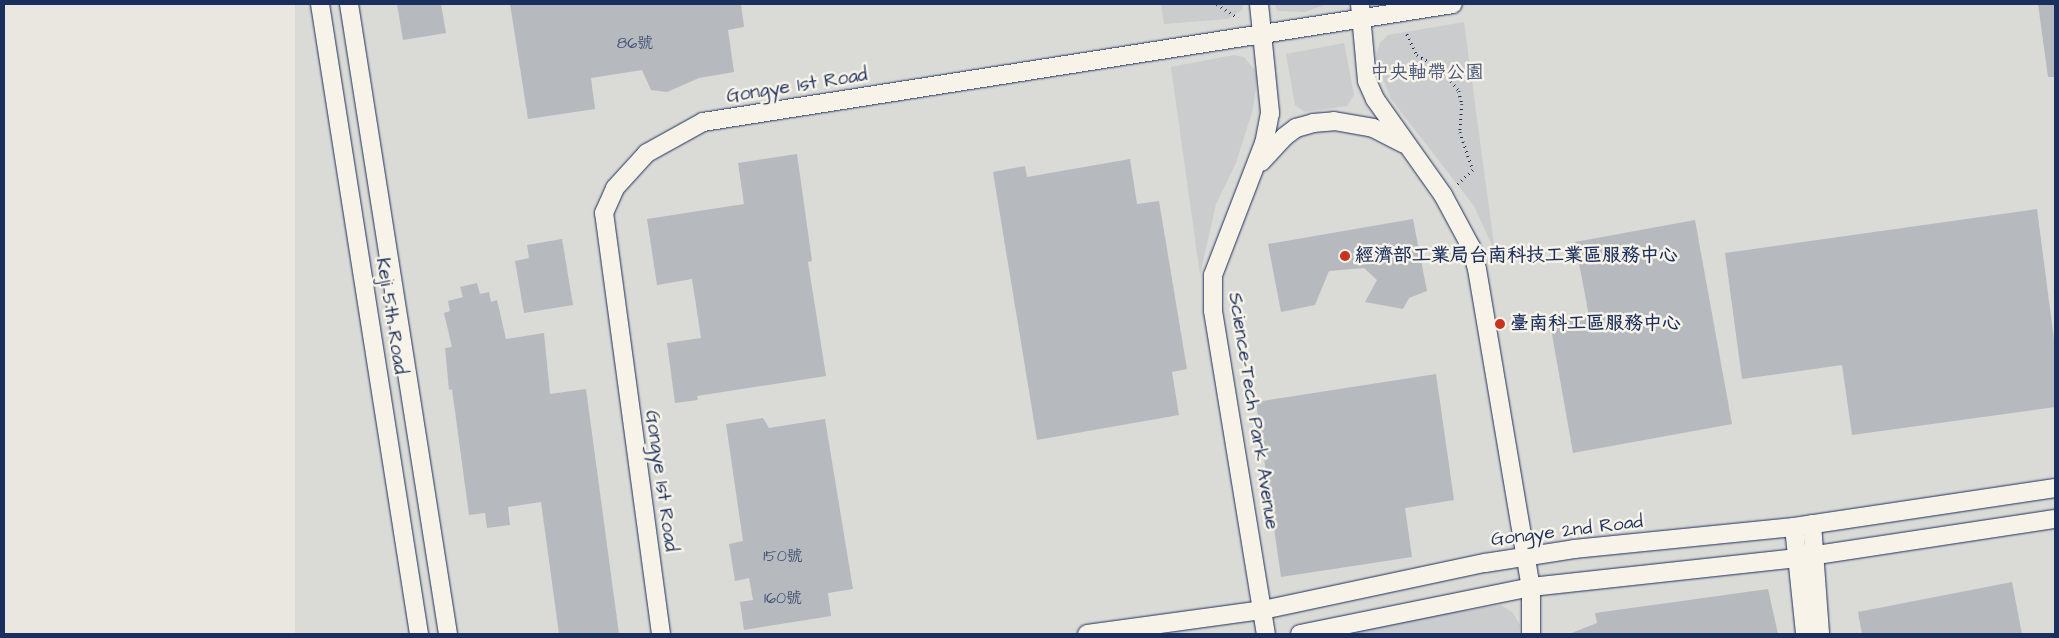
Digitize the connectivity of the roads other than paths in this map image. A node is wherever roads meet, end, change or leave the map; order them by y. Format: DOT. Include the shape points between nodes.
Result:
graph roads {
  1 [pos="320,4"];
  2 [pos="349,4"];
  3 [pos="1259,4"];
  4 [pos="1453,4"];
  5 [pos="1360,11"];
  6 [pos="1264,35"];
  7 [pos="1406,145"];
  8 [pos="1254,171"];
  9 [pos="2055,488"];
  10 [pos="2055,519"];
  11 [pos="1803,526"];
  12 [pos="1526,557"];
  13 [pos="1805,557"];
  14 [pos="1531,587"];
  15 [pos="1264,610"];
  16 [pos="420,634"];
  17 [pos="448,634"];
  18 [pos="660,634"];
  19 [pos="1087,634"];
  20 [pos="1266,634"];
  21 [pos="1300,634"];
  22 [pos="1531,634"];
  23 [pos="1805,634"];
  24 [pos="1820,634"];
  1 -- 16 [label="street, Keji 5th Road"];
  2 -- 17 [label="street, Keji 5th Road"];
  3 -- 6 [label="street, Science-Tech Park Avenue"];
  4 -- 5 [label="street, Gongye 1st Road"];
  5 -- 6 [label="street, Gongye 1st Road"];
  5 -- 7 [label="street, Science-Tech Park Avenue" via="1367,81 1383,113"];
  6 -- 8 [label="street, Science-Tech Park Avenue" via="1270,113"];
  6 -- 18 [label="street, Gongye 1st Road" via="703,122 648,153 615,188 604,213"];
  7 -- 8 [label="street, Science-Tech Park Avenue" via="1373,128 1334,121 1313,123 1296,128 1284,137"];
  7 -- 12 [label="street, Science-Tech Park Avenue" via="1443,195 1471,248"];
  8 -- 15 [label="street, Science-Tech Park Avenue" via="1213,275 1213,311"];
  9 -- 11 [label="street, Gongye 2nd Road"];
  10 -- 13 [label="street"];
  11 -- 12 [label="street, Gongye 2nd Road" via="1574,549"];
  11 -- 13 [label="street"];
  12 -- 14 [label="street, Science-Tech Park Avenue"];
  12 -- 15 [label="street, Gongye 2nd Road"];
  13 -- 14 [label="street"];
  13 -- 23 [label="street"];
  13 -- 24 [label="street"];
  14 -- 21 [label="street"];
  14 -- 22 [label="street, Science-Tech Park Avenue"];
  15 -- 19 [label="street, Gongye 2nd Road"];
  15 -- 20 [label="street, Science-Tech Park Avenue"];
}
